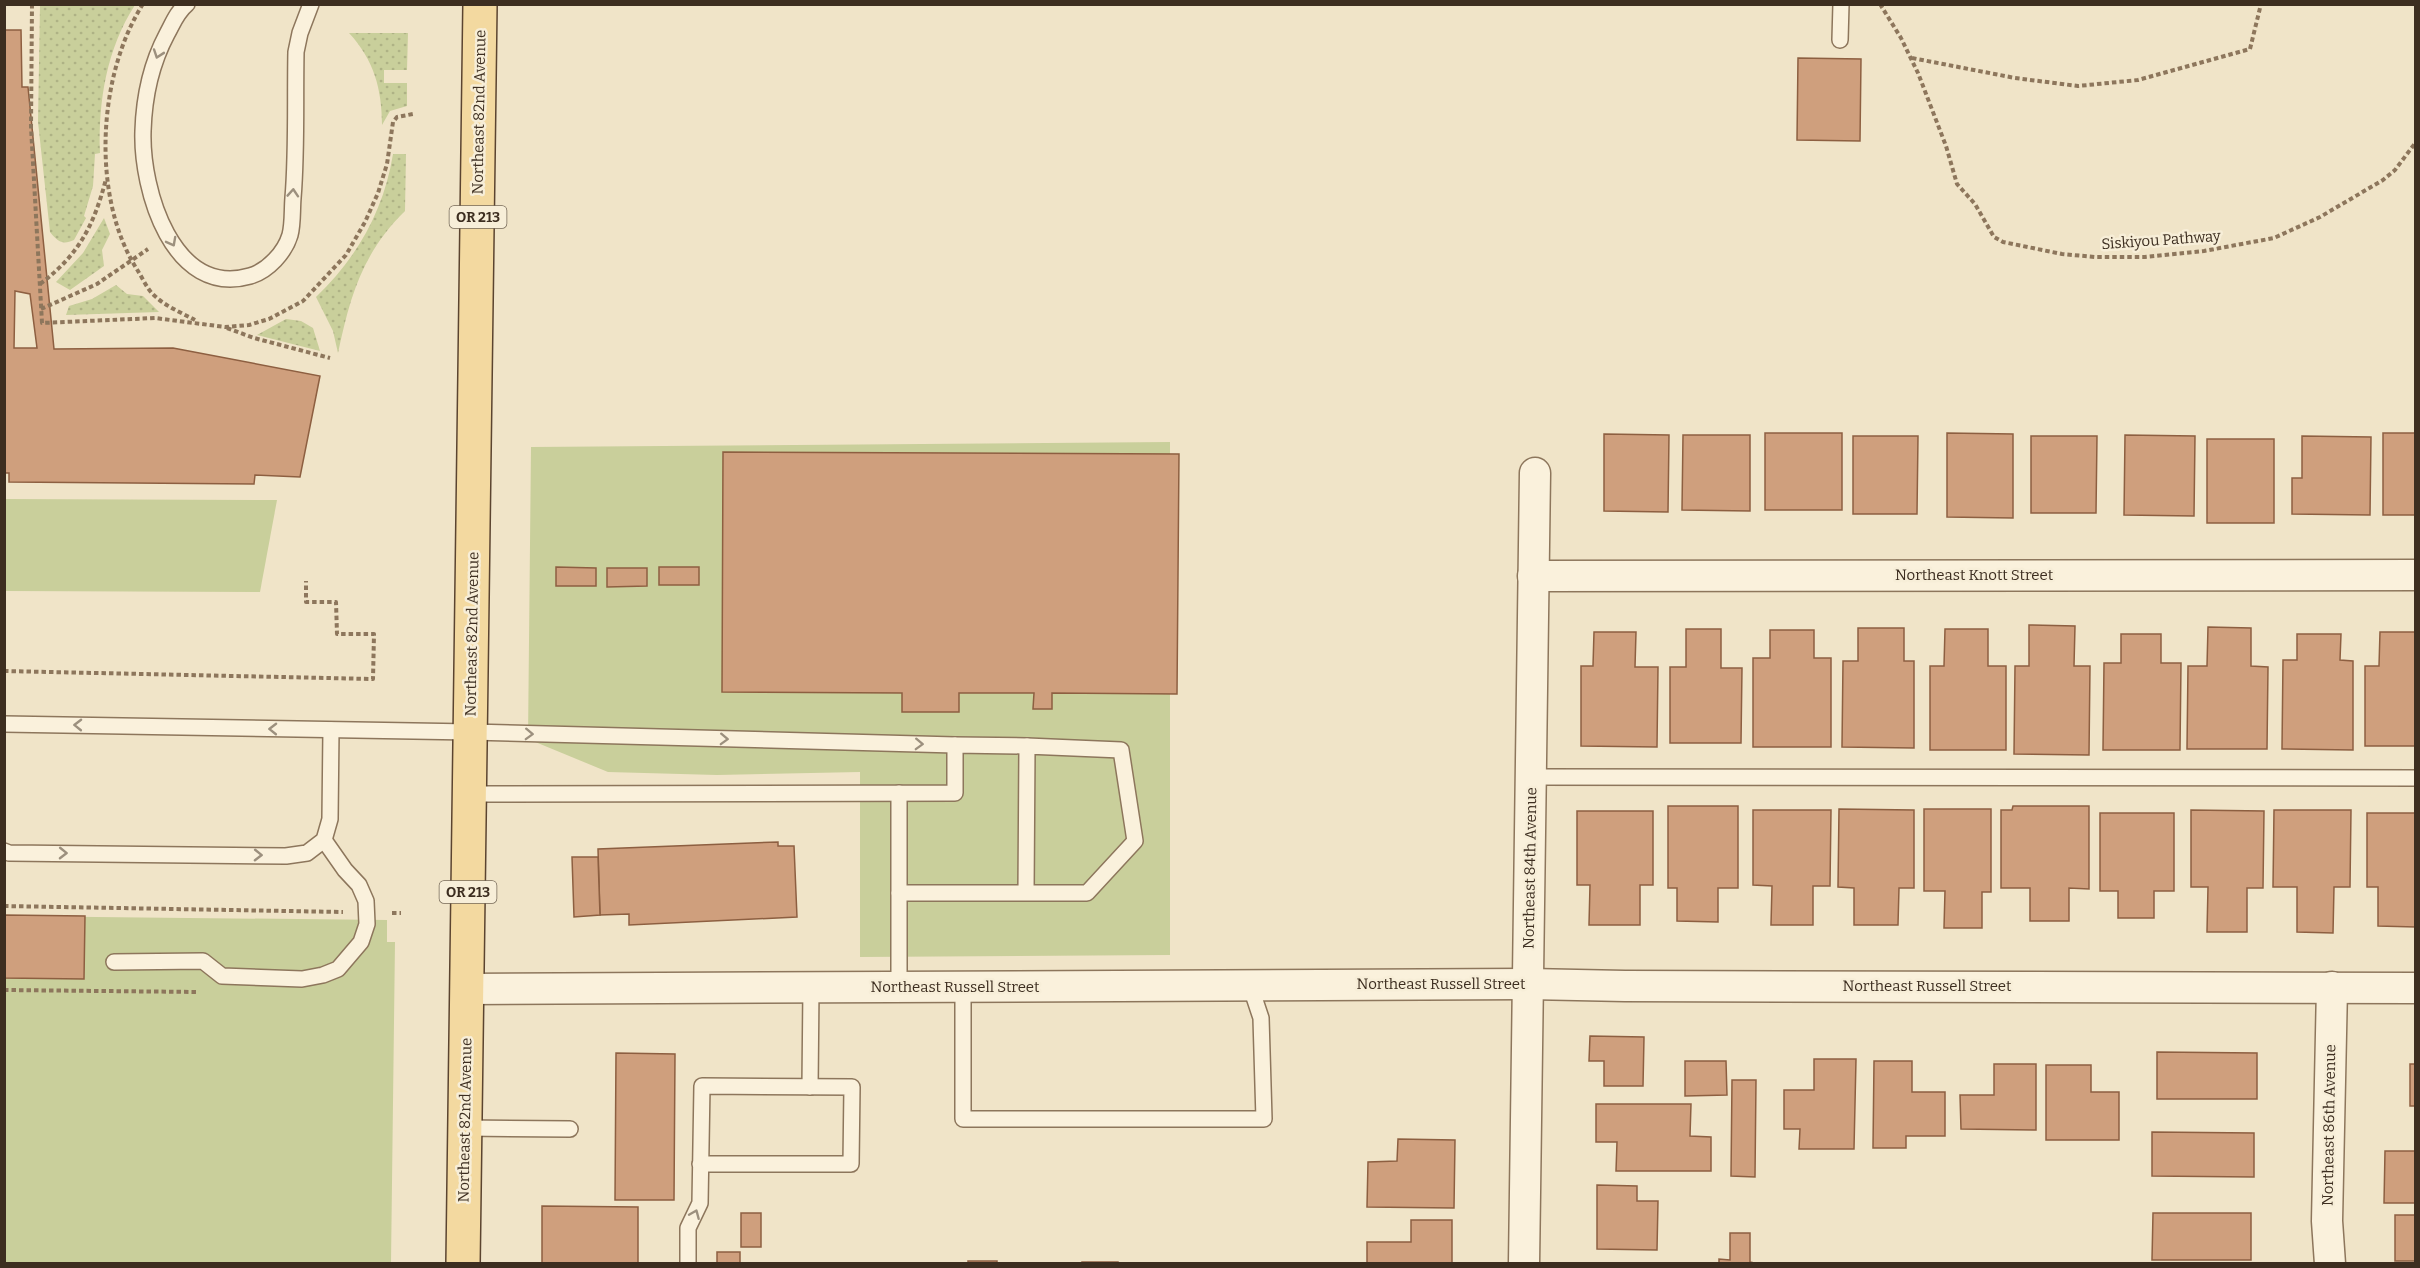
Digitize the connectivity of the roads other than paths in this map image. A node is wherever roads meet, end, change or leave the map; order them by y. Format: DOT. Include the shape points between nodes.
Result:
graph roads {
  1 [pos="311,4"];
  2 [pos="480,4"];
  3 [pos="1841,4"];
  4 [pos="180,6"];
  5 [pos="1840,40"];
  6 [pos="1535,473"];
  7 [pos="2415,575"];
  8 [pos="1533,576"];
  9 [pos="4,724"];
  10 [pos="332,730"];
  11 [pos="471,732"];
  12 [pos="955,745"];
  13 [pos="1027,746"];
  14 [pos="1531,777"];
  15 [pos="2415,778"];
  16 [pos="899,793"];
  17 [pos="469,794"];
  18 [pos="324,840"];
  19 [pos="4,851"];
  20 [pos="899,893"];
  21 [pos="1026,893"];
  22 [pos="114,962"];
  23 [pos="1528,984"];
  24 [pos="1250,985"];
  25 [pos="963,986"];
  26 [pos="899,987"];
  27 [pos="2332,987"];
  28 [pos="811,988"];
  29 [pos="2415,988"];
  30 [pos="467,989"];
  31 [pos="810,1087"];
  32 [pos="465,1128"];
  33 [pos="570,1129"];
  34 [pos="700,1164"];
  35 [pos="463,1263"];
  36 [pos="688,1263"];
  37 [pos="1524,1263"];
  38 [pos="2330,1263"];
  4 -- 1 [label="lane, one-way" via="159,48 147,89 143,133 148,174 159,217 177,252 209,276 236,280 259,274 278,257 290,235 296,52"];
  2 -- 11 [label="main road, Northeast 82nd Avenue / OR 213"];
  3 -- 5 [label="lane"];
  6 -- 8 [label="street, Northeast 84th Avenue"];
  7 -- 8 [label="street, Northeast Knott Street"];
  8 -- 14 [label="street, Northeast 84th Avenue"];
  10 -- 9 [label="lane, one-way"];
  10 -- 11 [label="lane"];
  10 -- 18 [label="lane" via="330,819"];
  11 -- 12 [label="lane, one-way"];
  11 -- 17 [label="main road, Northeast 82nd Avenue / OR 213"];
  12 -- 13 [label="lane"];
  12 -- 16 [label="lane" via="955,793"];
  13 -- 21 [label="lane"];
  13 -- 21 [label="lane" via="1121,750 1135,841 1087,893"];
  14 -- 15 [label="lane"];
  14 -- 23 [label="street, Northeast 84th Avenue"];
  16 -- 17 [label="lane"];
  16 -- 20 [label="lane"];
  17 -- 30 [label="main road, Northeast 82nd Avenue / OR 213"];
  19 -- 18 [label="lane, one-way" via="286,855 307,853"];
  18 -- 22 [label="lane" via="359,885 366,901 367,924 361,942 338,969 302,979 222,976 203,961"];
  20 -- 21 [label="lane"];
  20 -- 26 [label="lane"];
  23 -- 24 [label="street, Northeast Russell Street"];
  23 -- 27 [label="street, Northeast Russell Street"];
  23 -- 37 [label="street, Northeast 84th Avenue"];
  24 -- 25 [label="street, Northeast Russell Street"];
  24 -- 25 [label="lane" via="1261,1018 1264,1119 963,1119"];
  25 -- 26 [label="street, Northeast Russell Street"];
  26 -- 28 [label="street, Northeast Russell Street"];
  27 -- 29 [label="street, Northeast Russell Street"];
  27 -- 38 [label="street, Northeast 86th Avenue" via="2327,1221"];
  28 -- 30 [label="street, Northeast Russell Street"];
  28 -- 31 [label="lane"];
  30 -- 32 [label="main road, Northeast 82nd Avenue / OR 213"];
  31 -- 34 [label="lane" via="702,1086"];
  31 -- 34 [label="lane" via="852,1087 850,1164"];
  32 -- 33 [label="lane"];
  32 -- 35 [label="main road, Northeast 82nd Avenue / OR 213"];
  36 -- 34 [label="lane, one-way" via="688,1228 699,1203"];
}
